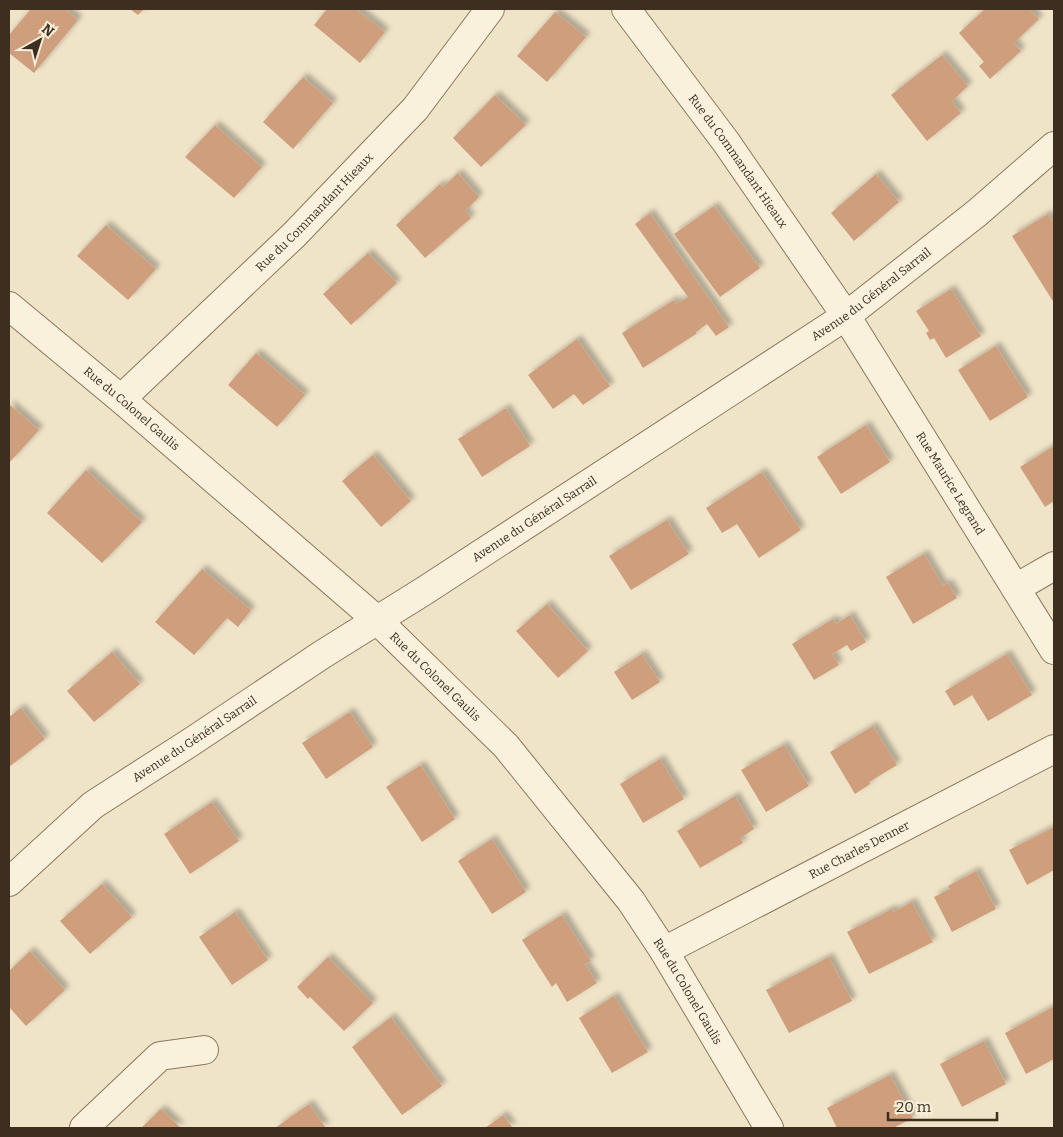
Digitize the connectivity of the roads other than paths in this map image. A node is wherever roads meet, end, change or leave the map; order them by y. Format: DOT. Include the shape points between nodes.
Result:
graph roads {
  1 [pos="490,9"];
  2 [pos="626,9"];
  3 [pos="1054,146"];
  4 [pos="9,306"];
  5 [pos="846,316"];
  6 [pos="120,399"];
  7 [pos="1054,566"];
  8 [pos="1016,588"];
  9 [pos="377,620"];
  10 [pos="1054,650"];
  11 [pos="1054,749"];
  12 [pos="11,874"];
  13 [pos="664,951"];
  14 [pos="204,1050"];
  15 [pos="84,1128"];
  16 [pos="769,1128"];
  1 -- 6 [label="street, Rue du Commandant Hieaux" via="415,109 294,235"];
  2 -- 5 [label="street, Rue du Commandant Hieaux" via="726,142"];
  3 -- 5 [label="street, Avenue du Général Sarrail" via="976,213"];
  4 -- 6 [label="street, Rue du Colonel Gaulis"];
  5 -- 8 [label="street, Rue Maurice Legrand"];
  5 -- 9 [label="street, Avenue du Général Sarrail"];
  6 -- 9 [label="street, Rue du Colonel Gaulis"];
  7 -- 8 [label="street"];
  8 -- 10 [label="street, Rue Maurice Legrand"];
  9 -- 12 [label="street, Avenue du Général Sarrail" via="93,805"];
  9 -- 13 [label="street, Rue du Colonel Gaulis" via="506,746 631,901"];
  11 -- 13 [label="street, Rue Charles Denner"];
  13 -- 16 [label="street, Rue du Colonel Gaulis"];
  14 -- 15 [label="street" via="160,1056"];
}
